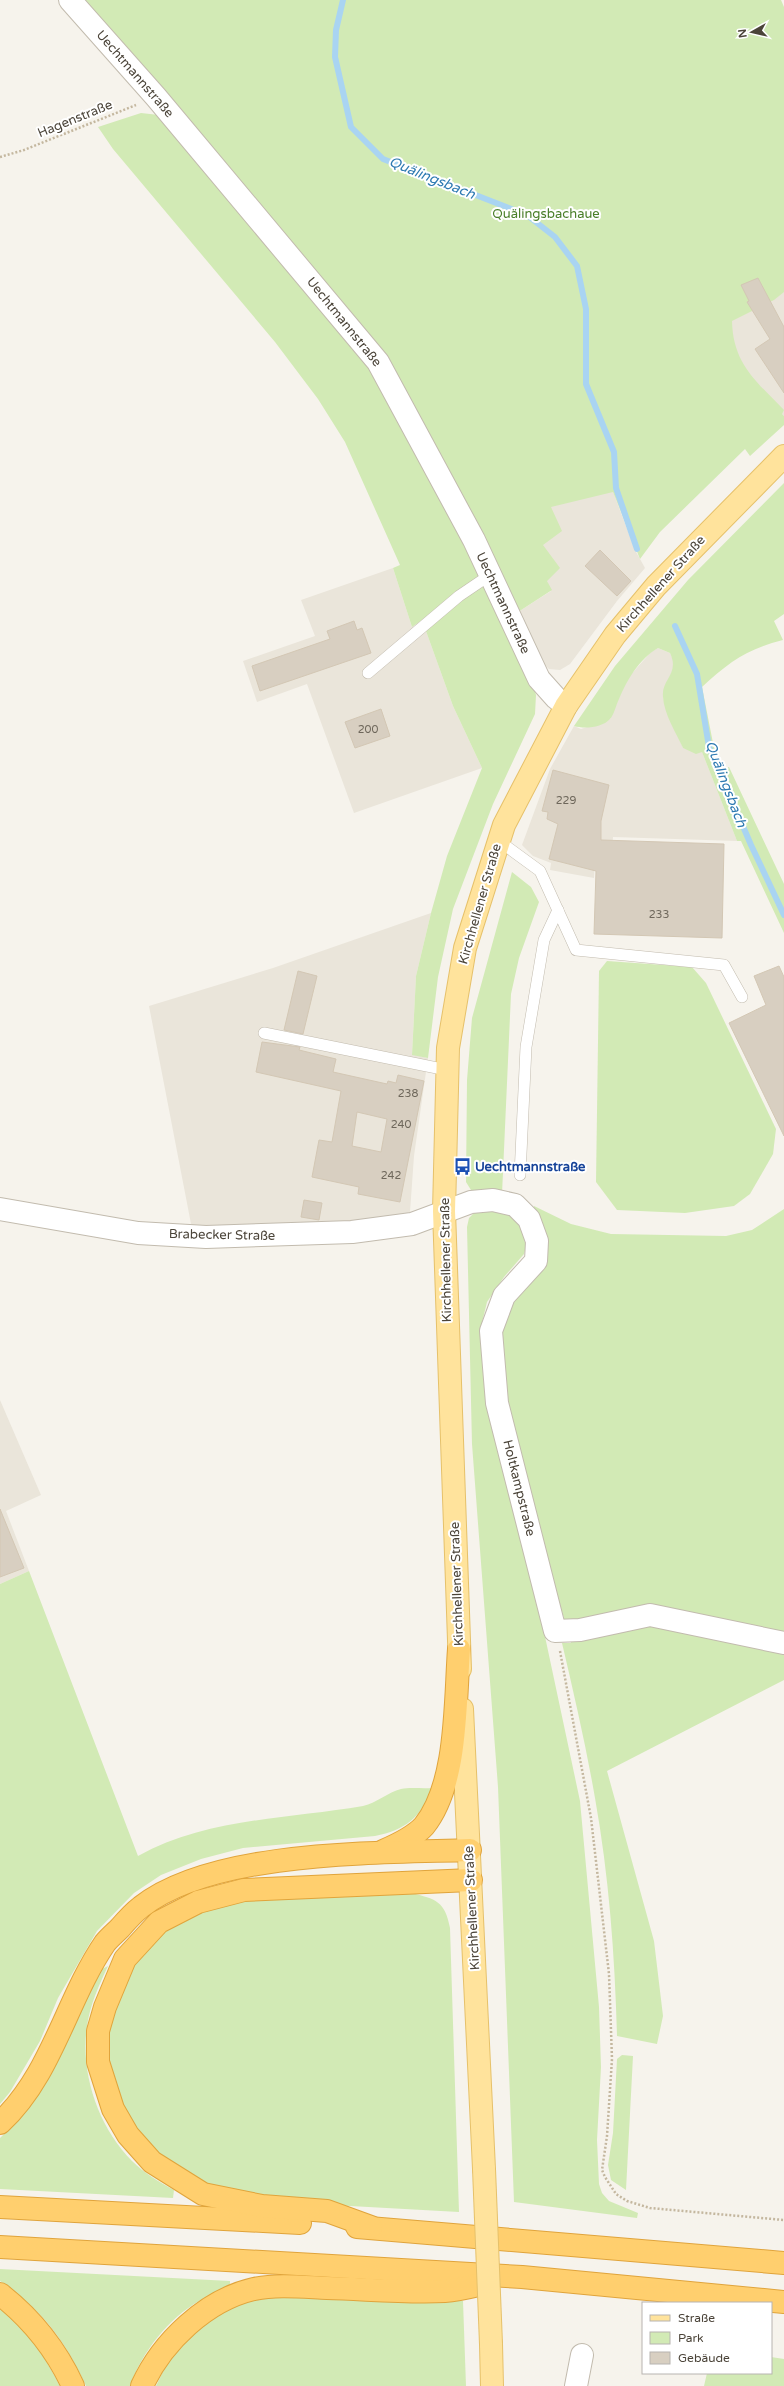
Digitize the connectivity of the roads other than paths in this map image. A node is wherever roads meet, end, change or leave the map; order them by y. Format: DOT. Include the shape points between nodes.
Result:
graph roads {
  1 [pos="70,0"];
  2 [pos="784,456"];
  3 [pos="490,575"];
  4 [pos="368,673"];
  5 [pos="566,706"];
  6 [pos="499,841"];
  7 [pos="558,910"];
  8 [pos="742,997"];
  9 [pos="264,1033"];
  10 [pos="447,1070"];
  11 [pos="520,1175"];
  12 [pos="0,1209"];
  13 [pos="444,1211"];
  14 [pos="784,1643"];
  15 [pos="459,1649"];
  16 [pos="470,1850"];
  17 [pos="378,1853"];
  18 [pos="472,1880"];
  19 [pos="0,2122"];
  20 [pos="0,2207"];
  21 [pos="371,2227"];
  22 [pos="0,2248"];
  23 [pos="784,2263"];
  24 [pos="522,2277"];
  25 [pos="0,2294"];
  26 [pos="784,2302"];
  27 [pos="582,2355"];
  28 [pos="73,2386"];
  29 [pos="142,2386"];
  30 [pos="492,2386"];
  31 [pos="576,2386"];
  1 -- 3 [label="street, Uechtmannstraße" via="156,97 378,362 474,540"];
  2 -- 5 [label="main road, Kirchhellener Straße" via="656,586 615,635"];
  3 -- 4 [label="lane" via="459,596"];
  3 -- 5 [label="street, Uechtmannstraße" via="539,679"];
  5 -- 6 [label="main road, Kirchhellener Straße" via="504,825"];
  6 -- 7 [label="lane" via="540,871"];
  6 -- 10 [label="main road, Kirchhellener Straße" via="465,948 448,1048"];
  7 -- 8 [label="lane" via="576,950 724,965"];
  7 -- 11 [label="lane" via="544,940 526,1047"];
  9 -- 10 [label="lane"];
  10 -- 13 [label="main road, Kirchhellener Straße"];
  12 -- 13 [label="street, Brabecker Straße" via="138,1233 206,1237 352,1232 412,1224"];
  13 -- 14 [label="street, Holtkampstraße" via="471,1202 492,1200 515,1205 529,1219 537,1241 536,1261 504,1296 491,1331 497,1403 555,1631 580,1630 650,1614"];
  13 -- 15 [label="main road, Kirchhellener Straße"];
  15 -- 16 [label="main road, Kirchhellener Straße"];
  15 -- 17 [label="highway" via="450,1758 446,1784 439,1803 423,1826 399,1845"];
  16 -- 17 [label="highway"];
  16 -- 18 [label="main road, Kirchhellener Straße"];
  17 -- 19 [label="highway" via="239,1867 184,1883 140,1907 105,1943 69,2010 39,2074"];
  18 -- 21 [label="highway" via="244,1890 198,1902 159,1922 125,1959 98,2031 98,2062 114,2109 128,2135 152,2162 203,2194 262,2206 327,2211"];
  18 -- 30 [label="main road, Kirchhellener Straße, bridge"];
  20 -- 21 [label="highway"];
  21 -- 23 [label="highway"];
  22 -- 24 [label="highway"];
  24 -- 26 [label="highway"];
  24 -- 29 [label="highway" via="446,2291 301,2287 254,2289 215,2306 190,2323 151,2367"];
  25 -- 28 [label="highway" via="22,2310 49,2342"];
  27 -- 31 [label="street"];
}
